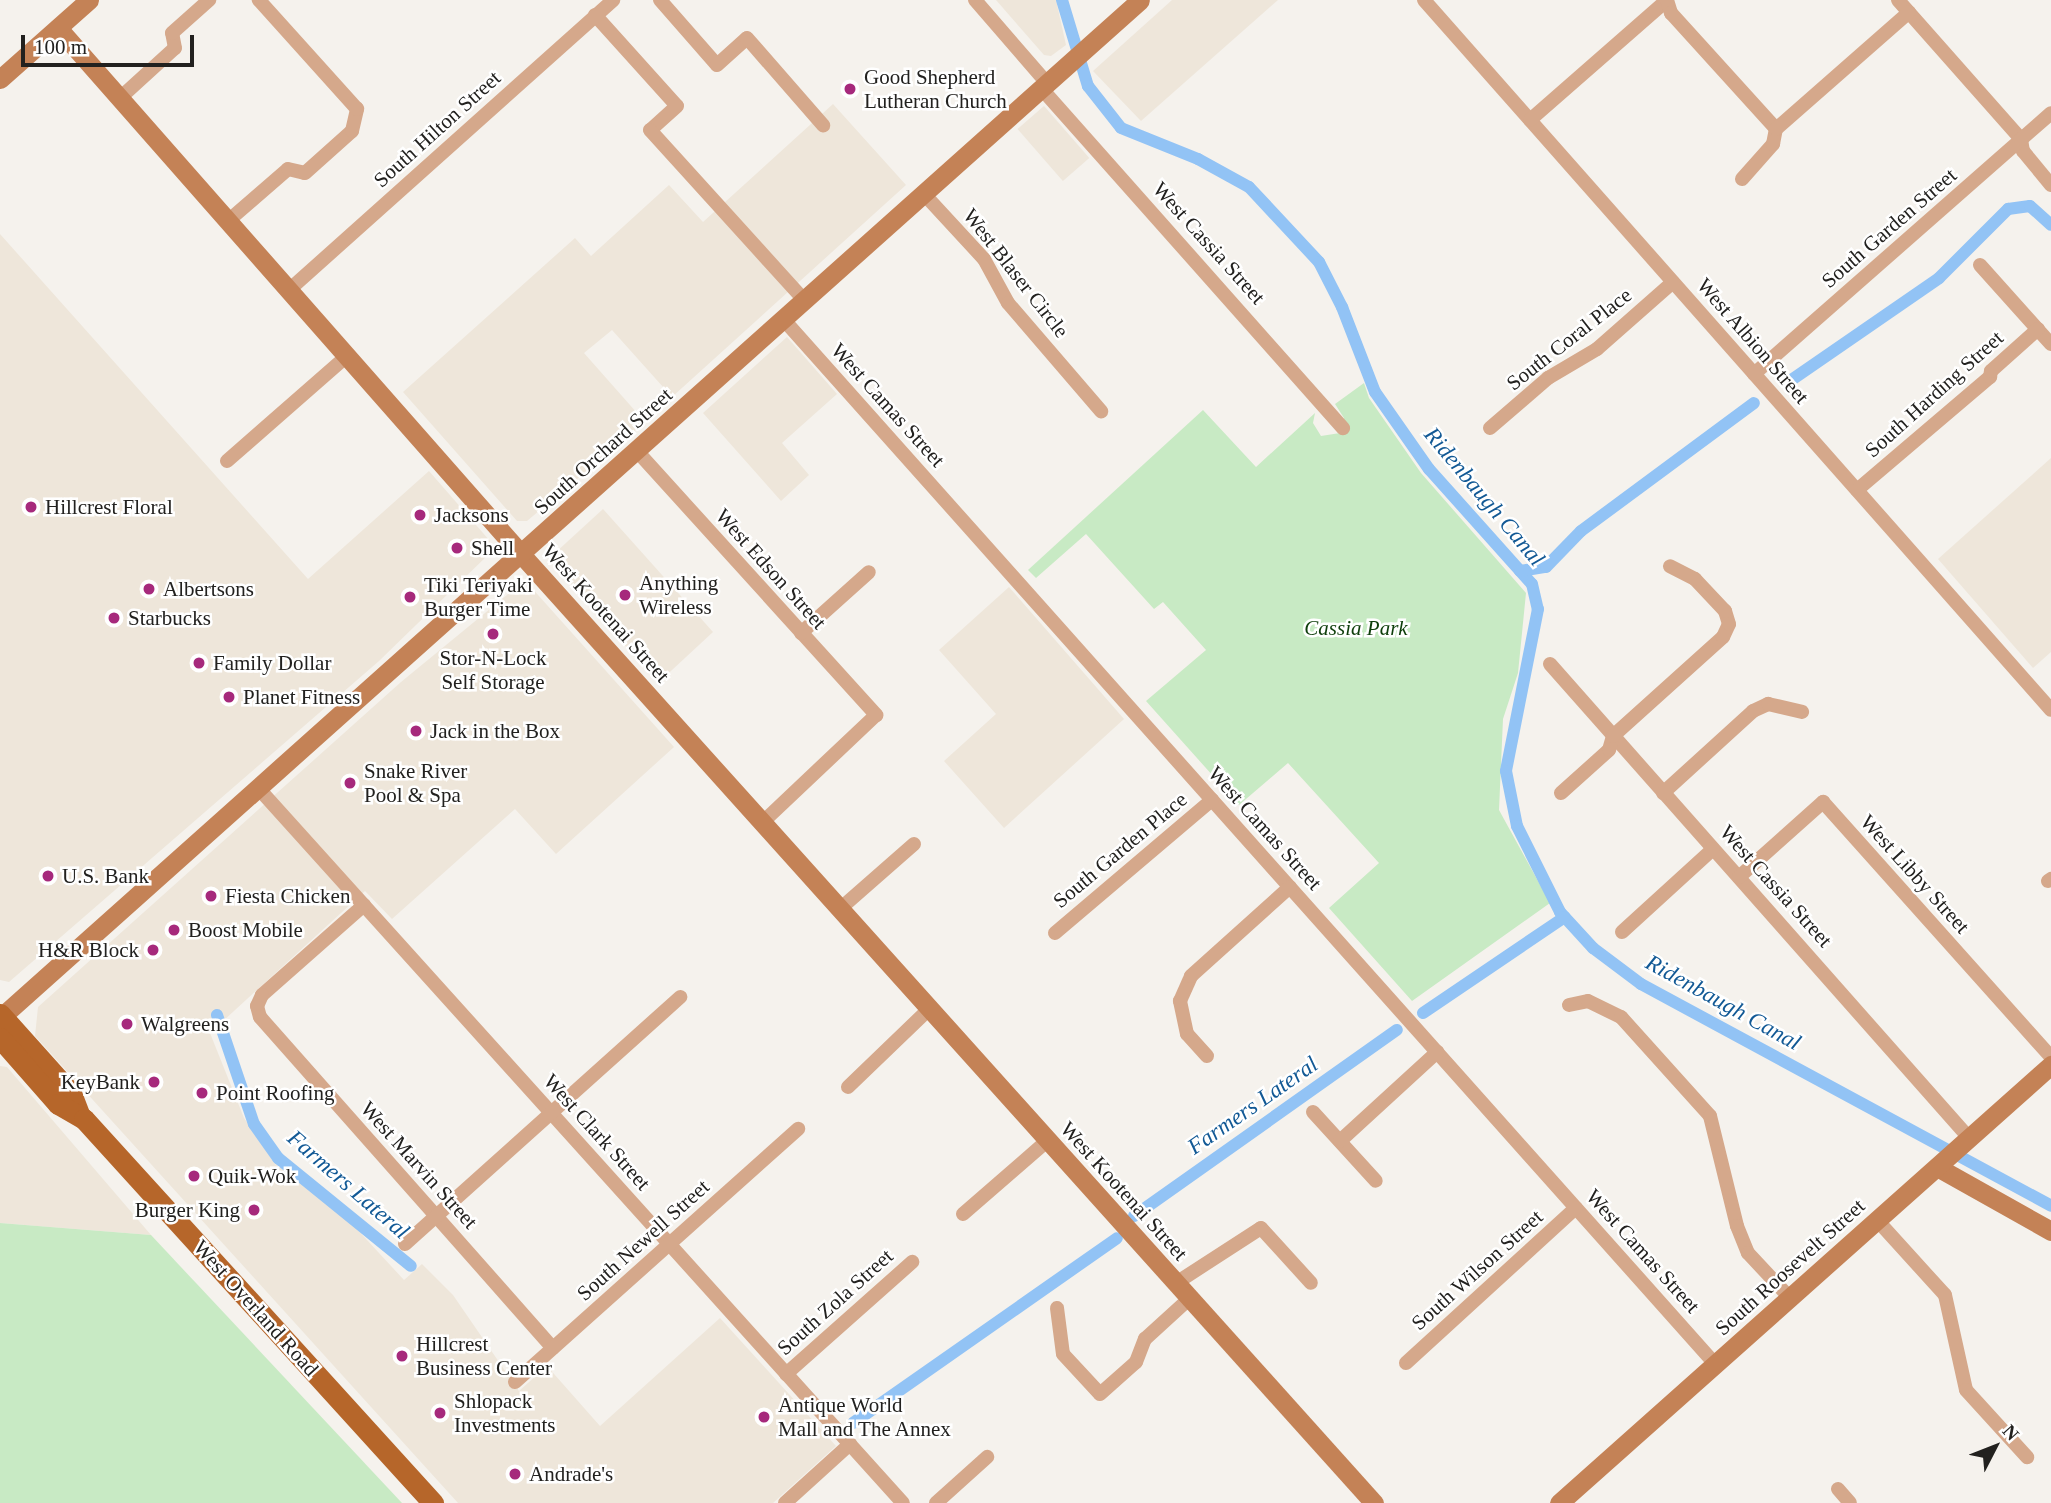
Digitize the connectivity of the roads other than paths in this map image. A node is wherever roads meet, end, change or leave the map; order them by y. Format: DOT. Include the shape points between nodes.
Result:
graph roads {
  1 [pos="89,0"];
  2 [pos="209,0"];
  3 [pos="259,0"];
  4 [pos="613,0"];
  5 [pos="660,0"];
  6 [pos="975,0"];
  7 [pos="1140,0"];
  8 [pos="1424,0"];
  9 [pos="1667,0"];
  10 [pos="1898,0"];
  11 [pos="1909,12"];
  12 [pos="596,15"];
  13 [pos="58,27"];
  14 [pos="0,79"];
  15 [pos="1044,85"];
  16 [pos="120,98"];
  17 [pos="2051,113"];
  18 [pos="1530,120"];
  19 [pos="823,125"];
  20 [pos="1776,129"];
  21 [pos="2021,139"];
  22 [pos="1742,179"];
  23 [pos="2051,185"];
  24 [pos="924,194"];
  25 [pos="228,221"];
  26 [pos="1980,265"];
  27 [pos="1673,282"];
  28 [pos="289,290"];
  29 [pos="804,301"];
  30 [pos="784,320"];
  31 [pos="2038,330"];
  32 [pos="2051,344"];
  33 [pos="347,356"];
  34 [pos="1754,374"];
  35 [pos="1101,411"];
  36 [pos="1343,428"];
  37 [pos="1490,428"];
  38 [pos="636,450"];
  39 [pos="227,461"];
  40 [pos="1857,490"];
  41 [pos="521,554"];
  42 [pos="1671,566"];
  43 [pos="869,572"];
  44 [pos="801,633"];
  45 [pos="1549,664"];
  46 [pos="2051,710"];
  47 [pos="1802,712"];
  48 [pos="1613,736"];
  49 [pos="260,790"];
  50 [pos="1561,793"];
  51 [pos="1663,793"];
  52 [pos="1212,800"];
  53 [pos="763,821"];
  54 [pos="914,844"];
  55 [pos="1713,849"];
  56 [pos="1739,877"];
  57 [pos="1290,887"];
  58 [pos="363,905"];
  59 [pos="841,908"];
  60 [pos="1622,932"];
  61 [pos="1055,933"];
  62 [pos="680,997"];
  63 [pos="1569,1005"];
  64 [pos="930,1008"];
  65 [pos="1,1016"];
  66 [pos="0,1038"];
  67 [pos="1434,1055"];
  68 [pos="1207,1056"];
  69 [pos="2051,1057"];
  70 [pos="2051,1065"];
  71 [pos="848,1087"];
  72 [pos="1313,1112"];
  73 [pos="551,1113"];
  74 [pos="79,1114"];
  75 [pos="798,1129"];
  76 [pos="1048,1140"];
  77 [pos="1340,1141"];
  78 [pos="1953,1153"];
  79 [pos="1376,1181"];
  80 [pos="1576,1208"];
  81 [pos="963,1214"];
  82 [pos="436,1216"];
  83 [pos="1877,1220"];
  84 [pos="2051,1231"];
  85 [pos="405,1244"];
  86 [pos="670,1244"];
  87 [pos="912,1262"];
  88 [pos="1176,1283"];
  89 [pos="1311,1283"];
  90 [pos="1789,1297"];
  91 [pos="1190,1298"];
  92 [pos="1057,1308"];
  93 [pos="553,1348"];
  94 [pos="1406,1363"];
  95 [pos="1715,1364"];
  96 [pos="786,1374"];
  97 [pos="515,1382"];
  98 [pos="850,1444"];
  99 [pos="987,1457"];
  100 [pos="2027,1457"];
  101 [pos="1838,1489"];
  102 [pos="433,1503"];
  103 [pos="785,1503"];
  104 [pos="903,1503"];
  105 [pos="936,1503"];
  106 [pos="1374,1503"];
  107 [pos="1559,1503"];
  108 [pos="1850,1503"];
  1 -- 13 [label="street"];
  2 -- 16 [label="street" via="172,33 175,48"];
  3 -- 25 [label="street" via="356,109 352,131 305,173 288,169"];
  4 -- 12 [label="street, South Hilton Street"];
  5 -- 19 [label="street" via="717,65 747,38"];
  6 -- 15 [label="street, West Cassia Street"];
  7 -- 15 [label="street, South Orchard Street"];
  8 -- 18 [label="street, West Albion Street"];
  9 -- 18 [label="street"];
  9 -- 20 [label="street" via="1671,13"];
  10 -- 11 [label="street"];
  11 -- 20 [label="street"];
  11 -- 21 [label="street"];
  12 -- 28 [label="street, South Hilton Street"];
  12 -- 29 [label="street" via="677,106 650,130"];
  13 -- 14 [label="street"];
  13 -- 16 [label="street, West Kootenai Street"];
  15 -- 24 [label="street, South Orchard Street"];
  15 -- 36 [label="street, West Cassia Street"];
  16 -- 25 [label="street, West Kootenai Street"];
  17 -- 21 [label="street, South Garden Street"];
  18 -- 27 [label="street, West Albion Street"];
  20 -- 22 [label="street" via="1773,144"];
  21 -- 23 [label="street" via="2022,151"];
  21 -- 34 [label="street, South Garden Street"];
  24 -- 29 [label="street, South Orchard Street"];
  24 -- 35 [label="street, West Blaser Circle" via="984,260 1008,303"];
  25 -- 28 [label="street, West Kootenai Street"];
  26 -- 31 [label="street"];
  27 -- 34 [label="street, West Albion Street"];
  27 -- 37 [label="street, South Coral Place" via="1597,349 1548,378"];
  28 -- 33 [label="street, West Kootenai Street"];
  29 -- 30 [label="street, South Orchard Street"];
  30 -- 38 [label="street, South Orchard Street"];
  30 -- 52 [label="street, West Camas Street"];
  31 -- 32 [label="street"];
  31 -- 40 [label="street, South Harding Street"];
  33 -- 39 [label="street"];
  33 -- 41 [label="street, West Kootenai Street"];
  34 -- 40 [label="street, West Albion Street"];
  38 -- 41 [label="street, South Orchard Street"];
  38 -- 44 [label="street, West Edson Street"];
  40 -- 46 [label="street, West Albion Street"];
  41 -- 49 [label="street, South Orchard Street"];
  41 -- 53 [label="street, West Kootenai Street"];
  42 -- 48 [label="street" via="1695,579 1725,611 1729,624 1723,636"];
  43 -- 44 [label="street"];
  44 -- 53 [label="street, West Edson Street" via="876,715"];
  45 -- 48 [label="street, West Cassia Street"];
  47 -- 51 [label="street" via="1768,704 1753,710"];
  48 -- 50 [label="street" via="1609,750"];
  48 -- 51 [label="street, West Cassia Street"];
  49 -- 58 [label="street, West Clark Street"];
  49 -- 65 [label="street, South Orchard Street"];
  51 -- 55 [label="street, West Cassia Street"];
  52 -- 57 [label="street, West Camas Street"];
  52 -- 61 [label="street, South Garden Place"];
  53 -- 59 [label="street, West Kootenai Street"];
  54 -- 59 [label="street"];
  55 -- 56 [label="street, West Cassia Street"];
  55 -- 60 [label="street"];
  56 -- 69 [label="street, West Libby Street" via="1823,802"];
  56 -- 78 [label="street, West Cassia Street"];
  57 -- 67 [label="street, West Camas Street"];
  57 -- 68 [label="street" via="1191,976 1180,1001 1187,1034"];
  58 -- 73 [label="street, West Clark Street"];
  58 -- 82 [label="street, West Marvin Street" via="262,995 257,1006 260,1017"];
  59 -- 64 [label="street, West Kootenai Street"];
  62 -- 73 [label="street"];
  63 -- 90 [label="street" via="1588,1001 1621,1017 1710,1115 1748,1253"];
  64 -- 71 [label="street"];
  64 -- 76 [label="street, West Kootenai Street"];
  65 -- 74 [label="main road, West Overland Road" via="71,1093"];
  66 -- 74 [label="main road, West Overland Road" via="58,1104"];
  67 -- 77 [label="street"];
  67 -- 80 [label="street, West Camas Street"];
  70 -- 78 [label="street, South Roosevelt Street"];
  72 -- 77 [label="street"];
  73 -- 82 [label="street"];
  73 -- 86 [label="street, West Clark Street"];
  74 -- 102 [label="main road, West Overland Road"];
  75 -- 86 [label="street, South Newell Street"];
  76 -- 81 [label="street"];
  76 -- 88 [label="street, West Kootenai Street"];
  77 -- 79 [label="street"];
  78 -- 83 [label="street, South Roosevelt Street"];
  78 -- 84 [label="street, West Cassia Street"];
  80 -- 94 [label="street, South Wilson Street"];
  80 -- 95 [label="street, West Camas Street"];
  82 -- 85 [label="street"];
  82 -- 93 [label="street, West Marvin Street"];
  83 -- 90 [label="street, South Roosevelt Street"];
  83 -- 100 [label="street" via="1945,1295 1966,1390"];
  86 -- 93 [label="street, South Newell Street"];
  86 -- 96 [label="street, West Clark Street"];
  87 -- 96 [label="street, South Zola Street"];
  88 -- 89 [label="street" via="1261,1228"];
  88 -- 91 [label="street, West Kootenai Street"];
  90 -- 95 [label="street, South Roosevelt Street"];
  91 -- 92 [label="street" via="1145,1339 1136,1362 1100,1394 1063,1354"];
  91 -- 106 [label="street, West Kootenai Street"];
  93 -- 97 [label="street, South Newell Street"];
  95 -- 107 [label="street, South Roosevelt Street"];
  96 -- 98 [label="street, West Clark Street"];
  98 -- 103 [label="street"];
  98 -- 104 [label="street, West Clark Street"];
  99 -- 105 [label="street"];
  101 -- 108 [label="street"];
}
